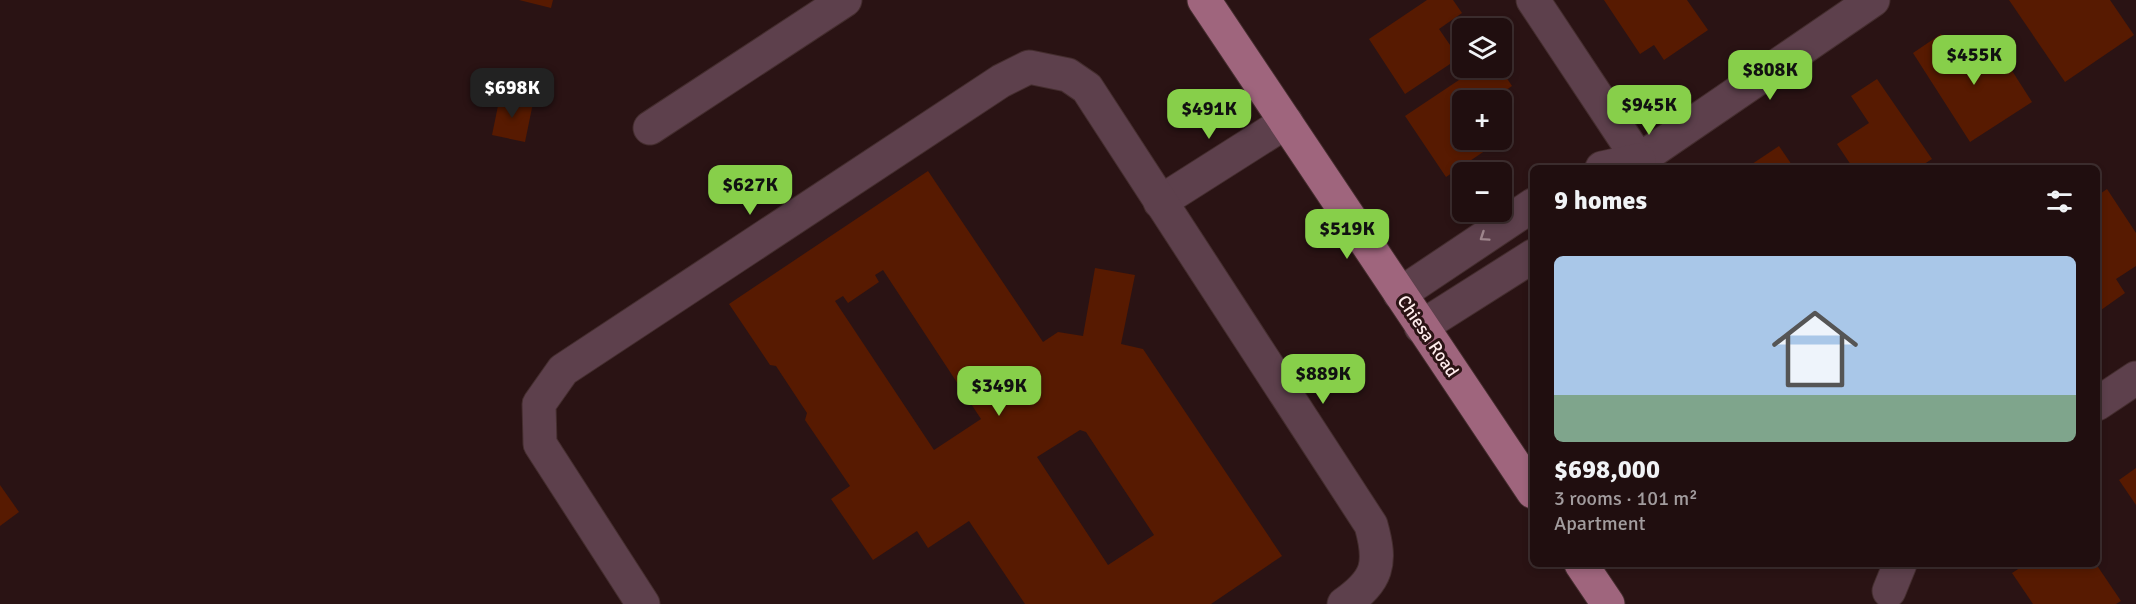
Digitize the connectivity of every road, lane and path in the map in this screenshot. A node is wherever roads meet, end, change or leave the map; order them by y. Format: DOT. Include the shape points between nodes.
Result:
graph roads {
  1 [pos="845,0"];
  2 [pos="1204,0"];
  3 [pos="1533,0"];
  4 [pos="1873,0"];
  5 [pos="1286,122"];
  6 [pos="650,128"];
  7 [pos="1636,164"];
  8 [pos="1160,202"];
  9 [pos="1530,207"];
  10 [pos="1530,258"];
  11 [pos="1400,294"];
  12 [pos="1421,327"];
  13 [pos="2136,378"];
  14 [pos="2100,402"];
  15 [pos="1530,488"];
  16 [pos="1583,567"];
  17 [pos="643,604"];
  18 [pos="1344,604"];
  19 [pos="1608,604"];
  1 -- 6 [label="street"];
  2 -- 5 [label="main road, Chiesa Road"];
  3 -- 7 [label="street"];
  4 -- 7 [label="street"];
  5 -- 8 [label="street"];
  5 -- 11 [label="main road, Chiesa Road"];
  8 -- 17 [label="street" via="1087,88 1068,75 1029,66 563,370 539,404 540,444"];
  8 -- 18 [label="street" via="1371,525 1378,549 1375,573 1363,590"];
  9 -- 11 [label="street, one-way"];
  10 -- 12 [label="street"];
  11 -- 12 [label="main road, Chiesa Road"];
  12 -- 15 [label="main road, Chiesa Road"];
  13 -- 14 [label="street"];
  16 -- 19 [label="main road"];
}
